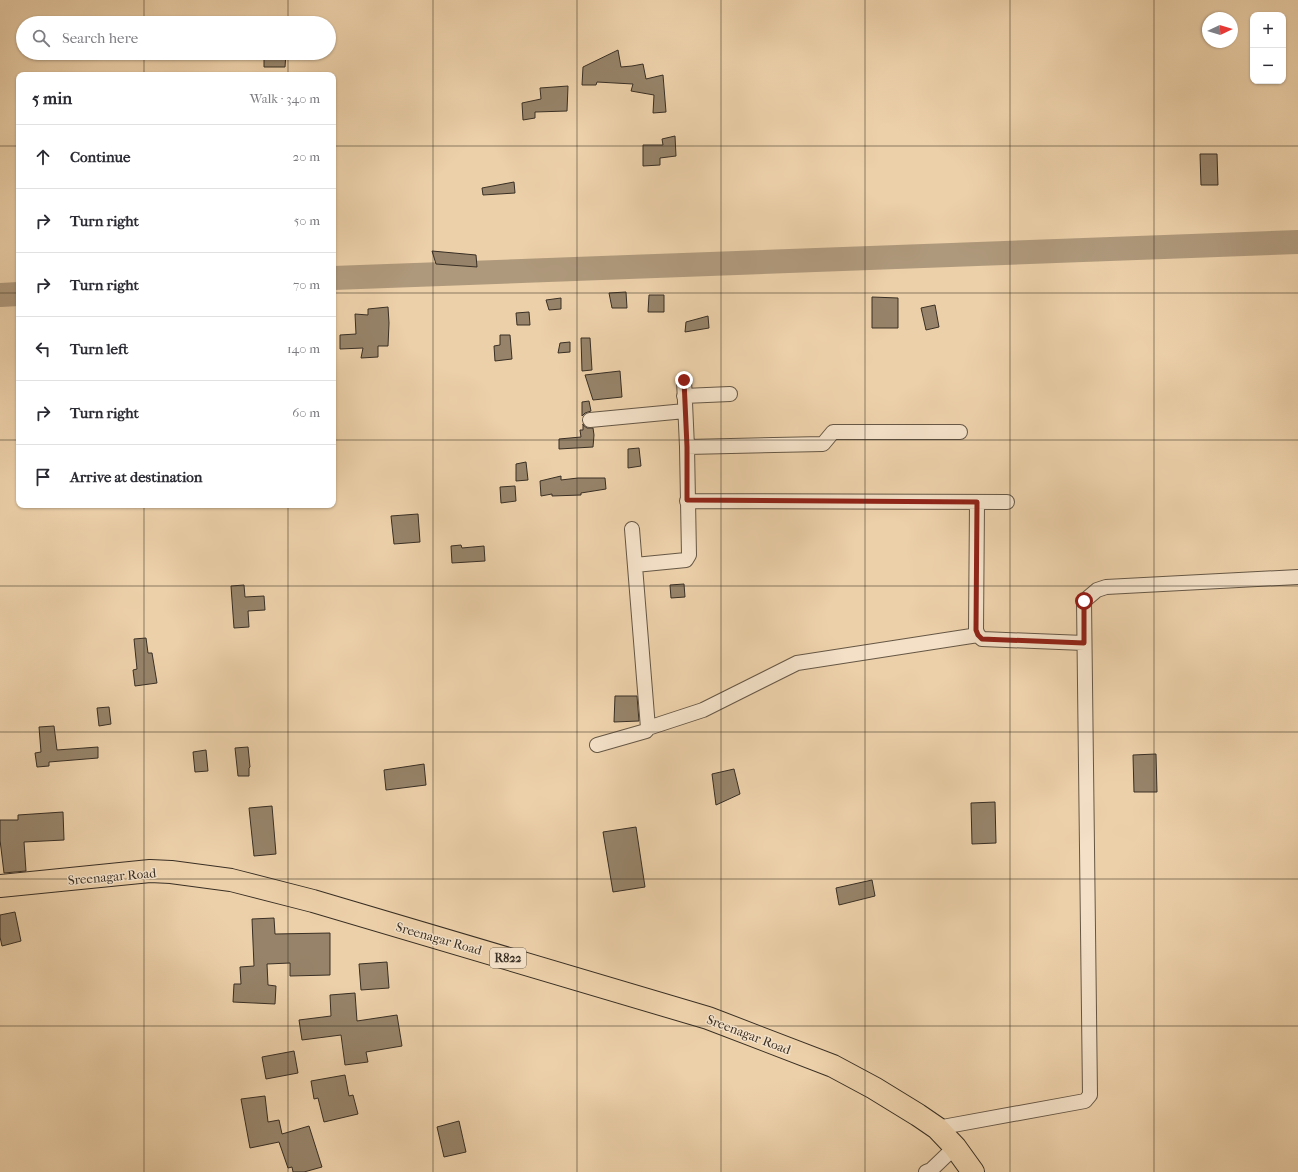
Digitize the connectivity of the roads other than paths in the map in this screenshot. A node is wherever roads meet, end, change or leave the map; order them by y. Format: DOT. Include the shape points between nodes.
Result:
graph roads {
  1 [pos="684,380"];
  2 [pos="730,394"];
  3 [pos="684,396"];
  4 [pos="685,412"];
  5 [pos="590,420"];
  6 [pos="960,432"];
  7 [pos="687,447"];
  8 [pos="687,500"];
  9 [pos="977,502"];
  10 [pos="1007,502"];
  11 [pos="632,529"];
  12 [pos="635,565"];
  13 [pos="1298,577"];
  14 [pos="978,635"];
  15 [pos="1084,643"];
  16 [pos="648,728"];
  17 [pos="597,745"];
  18 [pos="0,886"];
  19 [pos="937,1128"];
  20 [pos="955,1147"];
  21 [pos="926,1172"];
  22 [pos="973,1172"];
  1 -- 3 [label="street"];
  2 -- 3 [label="street"];
  3 -- 4 [label="street"];
  4 -- 5 [label="street"];
  4 -- 7 [label="street"];
  6 -- 7 [label="street" via="833,432 823,444"];
  7 -- 8 [label="street"];
  8 -- 9 [label="street"];
  8 -- 12 [label="street" via="689,555 686,560"];
  9 -- 10 [label="street"];
  9 -- 14 [label="street"];
  11 -- 12 [label="street"];
  12 -- 16 [label="street"];
  13 -- 15 [label="street" via="1106,587 1097,590 1084,601"];
  14 -- 15 [label="street" via="982,639"];
  14 -- 16 [label="street" via="798,664 703,710"];
  15 -- 19 [label="street" via="1090,1095 1085,1101"];
  16 -- 17 [label="street" via="646,731"];
  18 -- 19 [label="main road, Sreenagar Road / R822" via="150,871 171,872 231,880 313,901 708,1018 833,1066 874,1088"];
  19 -- 20 [label="main road, Sreenagar Road / R822"];
  20 -- 21 [label="street"];
  20 -- 22 [label="main road, Sreenagar Road / R822"];
}
